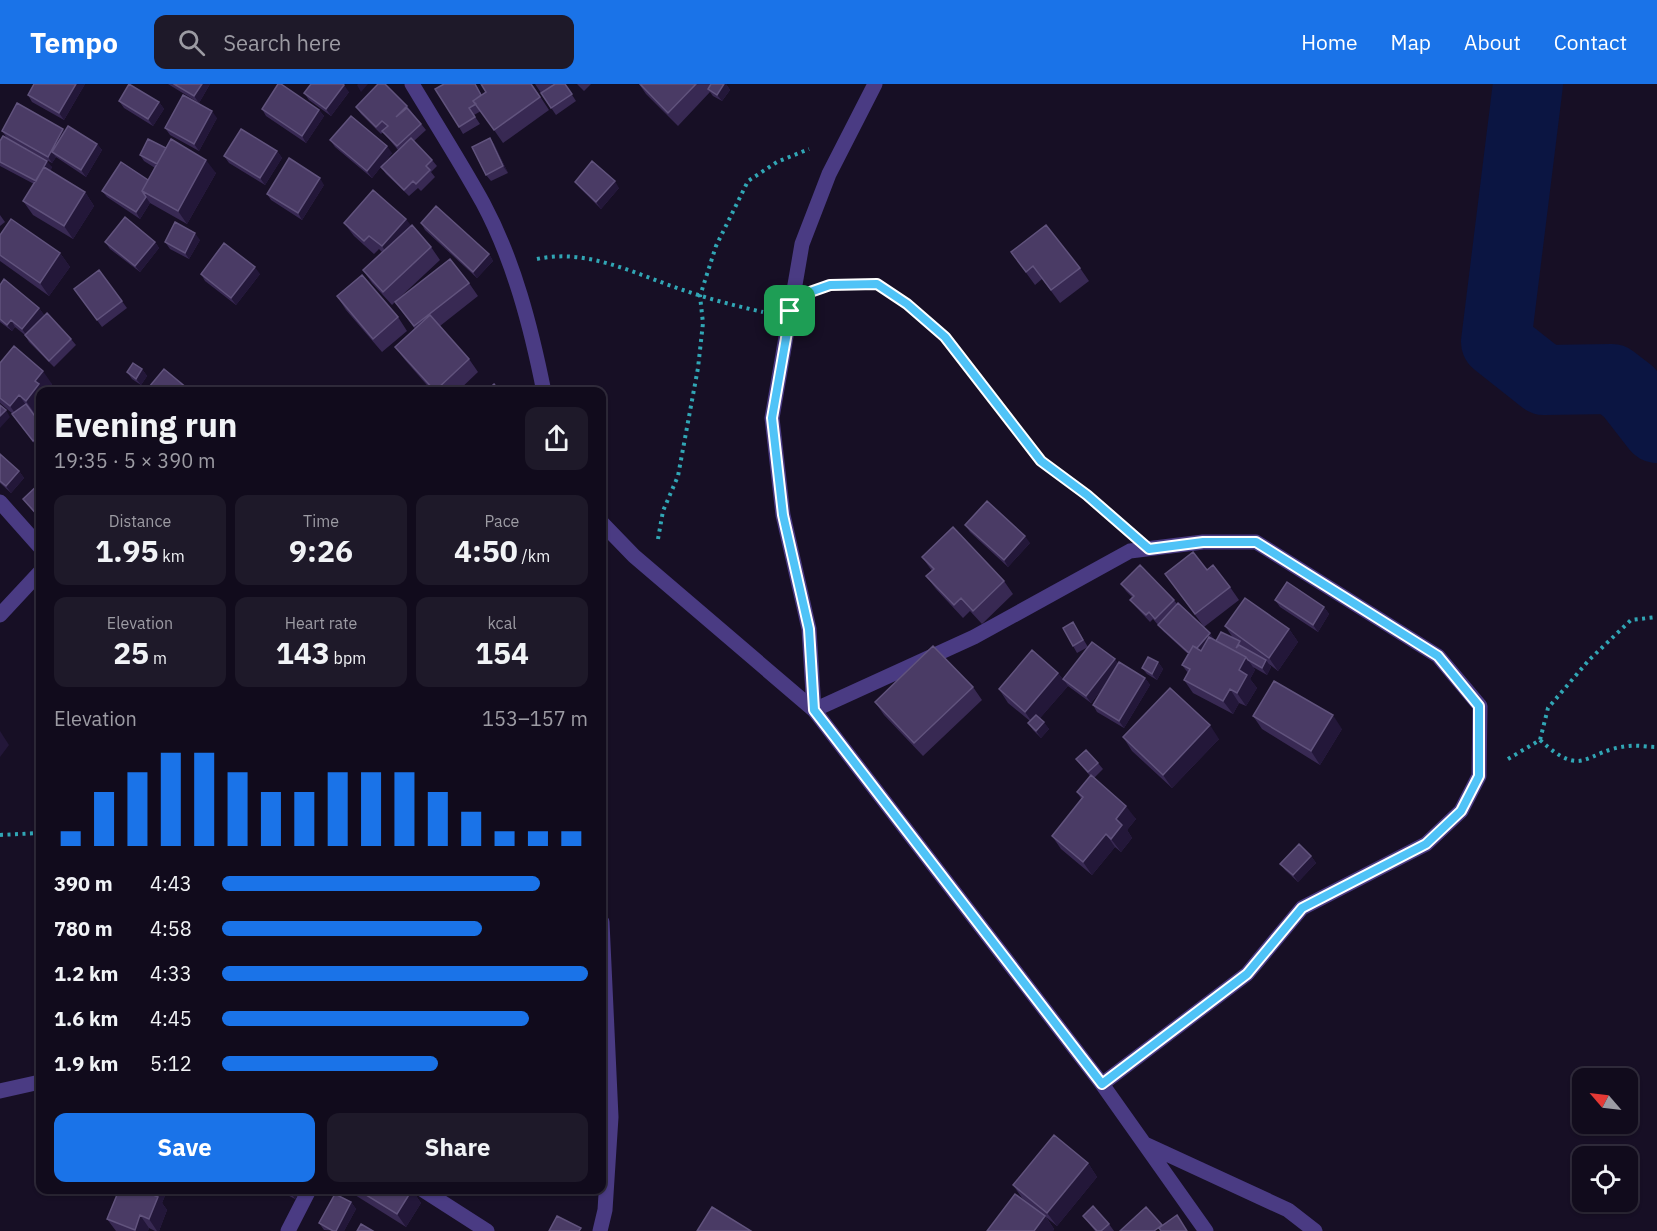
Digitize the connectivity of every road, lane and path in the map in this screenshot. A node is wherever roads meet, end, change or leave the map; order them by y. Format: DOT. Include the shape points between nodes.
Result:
graph roads {
  1 [pos="412,84"];
  2 [pos="875,84"];
  3 [pos="850,133"];
  4 [pos="510,265"];
  5 [pos="700,296"];
  6 [pos="792,305"];
  7 [pos="543,387"];
  8 [pos="0,502"];
  9 [pos="606,527"];
  10 [pos="36,542"];
  11 [pos="1149,549"];
  12 [pos="36,576"];
  13 [pos="661,579"];
  14 [pos="0,615"];
  15 [pos="1657,617"];
  16 [pos="814,710"];
  17 [pos="1540,740"];
  18 [pos="1657,747"];
  19 [pos="1479,776"];
  20 [pos="36,833"];
  21 [pos="0,835"];
  22 [pos="606,1073"];
  23 [pos="36,1083"];
  24 [pos="1102,1084"];
  25 [pos="0,1091"];
  26 [pos="1144,1143"];
  27 [pos="307,1194"];
  28 [pos="429,1194"];
  29 [pos="288,1231"];
  30 [pos="487,1231"];
  31 [pos="600,1231"];
  32 [pos="1206,1231"];
  33 [pos="1315,1231"];
  1 -- 4 [label="street" via="483,205"];
  2 -- 3 [label="street"];
  3 -- 5 [label="path" via="777,162 748,181 716,246"];
  3 -- 6 [label="street" via="829,174 802,244"];
  4 -- 5 [label="path" via="559,254 606,262"];
  4 -- 7 [label="street" via="534,341"];
  5 -- 6 [label="path" via="771,314"];
  5 -- 13 [label="path" via="703,323 698,368 678,477 661,523 657,547"];
  6 -- 11 [label="path" via="830,285 877,284 907,304 945,337 1041,461"];
  6 -- 16 [label="street" via="772,418 783,515 809,629"];
  8 -- 10 [label="street"];
  9 -- 13 [label="street"];
  11 -- 16 [label="street" via="1130,551 974,637"];
  11 -- 19 [label="street" via="1203,542 1256,542 1438,656 1479,706"];
  12 -- 14 [label="street"];
  13 -- 16 [label="street"];
  15 -- 17 [label="path" via="1631,620 1589,660 1548,708"];
  16 -- 24 [label="street"];
  17 -- 18 [label="path" via="1560,758 1580,762 1628,746"];
  17 -- 19 [label="path"];
  19 -- 24 [label="street" via="1461,811 1426,844 1302,908 1247,974"];
  20 -- 21 [label="path"];
  22 -- 31 [label="street" via="611,1117"];
  23 -- 25 [label="street"];
  24 -- 26 [label="street"];
  26 -- 32 [label="street"];
  26 -- 33 [label="street" via="1288,1210"];
  27 -- 29 [label="street"];
  28 -- 30 [label="street"];
}
